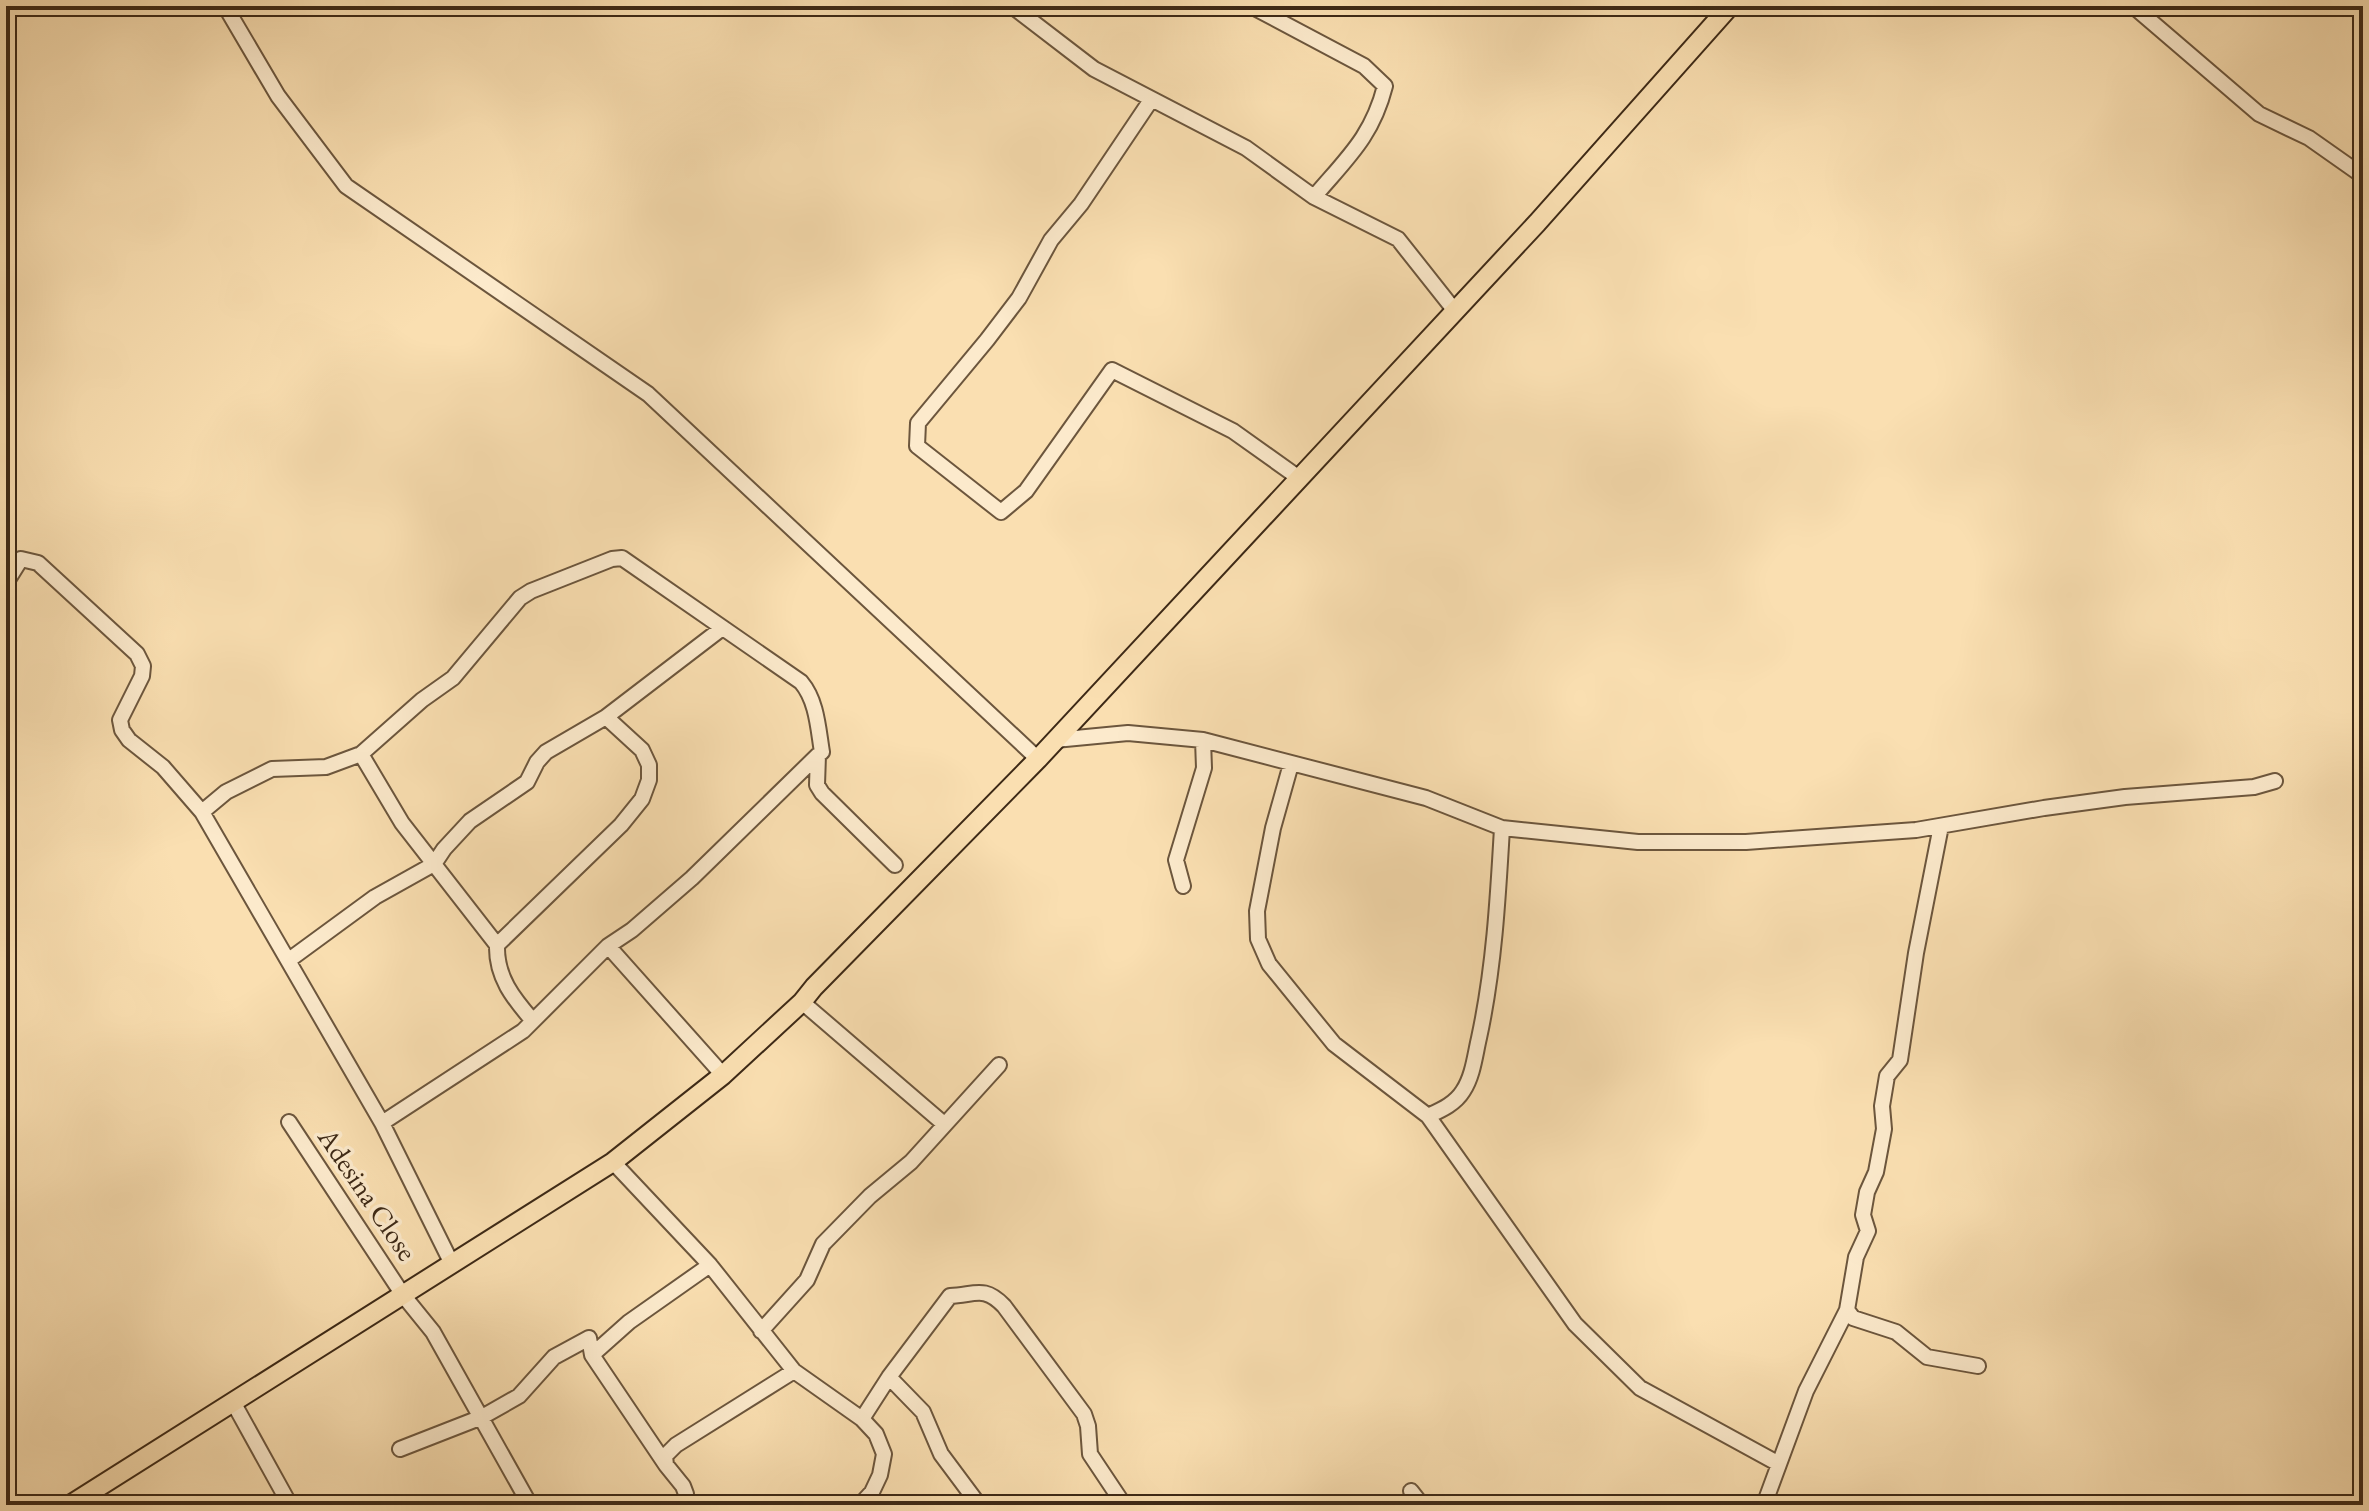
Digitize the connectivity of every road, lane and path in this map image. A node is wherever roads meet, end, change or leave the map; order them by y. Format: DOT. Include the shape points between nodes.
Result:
graph roads {
  1 [pos="225,6"];
  2 [pos="1012,6"];
  3 [pos="1251,6"];
  4 [pos="2133,6"];
  5 [pos="1723,9"];
  6 [pos="1151,100"];
  7 [pos="2363,176"];
  8 [pos="1314,197"];
  9 [pos="1455,311"];
  10 [pos="1299,478"];
  11 [pos="6,583"];
  12 [pos="721,629"];
  13 [pos="606,717"];
  14 [pos="1055,740"];
  15 [pos="1203,740"];
  16 [pos="361,754"];
  17 [pos="818,755"];
  18 [pos="1038,759"];
  19 [pos="1291,764"];
  20 [pos="2275,781"];
  21 [pos="202,812"];
  22 [pos="1941,826"];
  23 [pos="1502,828"];
  24 [pos="434,864"];
  25 [pos="895,865"];
  26 [pos="1183,886"];
  27 [pos="497,945"];
  28 [pos="608,946"];
  29 [pos="289,960"];
  30 [pos="802,1002"];
  31 [pos="533,1021"];
  32 [pos="999,1065"];
  33 [pos="723,1075"];
  34 [pos="1428,1116"];
  35 [pos="289,1122"];
  36 [pos="382,1123"];
  37 [pos="944,1124"];
  38 [pos="613,1162"];
  39 [pos="451,1262"];
  40 [pos="710,1265"];
  41 [pos="403,1295"];
  42 [pos="1847,1310"];
  43 [pos="761,1331"];
  44 [pos="592,1355"];
  45 [pos="1978,1366"];
  46 [pos="794,1371"];
  47 [pos="889,1377"];
  48 [pos="233,1402"];
  49 [pos="482,1417"];
  50 [pos="862,1419"];
  51 [pos="400,1449"];
  52 [pos="1779,1464"];
  53 [pos="666,1465"];
  54 [pos="1411,1491"];
  55 [pos="70,1505"];
  56 [pos="290,1505"];
  57 [pos="530,1505"];
  58 [pos="678,1505"];
  59 [pos="860,1505"];
  60 [pos="979,1505"];
  61 [pos="1124,1505"];
  62 [pos="1422,1505"];
  63 [pos="1764,1505"];
  1 -- 18 [label="street" via="278,96 346,186 648,394"];
  2 -- 6 [label="street" via="1094,69"];
  3 -- 8 [label="street" via="1364,66 1385,86 1367,134"];
  4 -- 7 [label="street" via="2259,114 2309,138"];
  5 -- 9 [label="main road"];
  6 -- 8 [label="street" via="1246,148"];
  6 -- 10 [label="street" via="1051,240 1019,298 918,423 917,446 1001,512 1026,491 1112,370 1233,431"];
  8 -- 9 [label="street" via="1398,239"];
  9 -- 10 [label="main road"];
  10 -- 14 [label="main road"];
  11 -- 21 [label="street" via="21,559 38,563 137,654 142,676 120,720 122,730"];
  12 -- 13 [label="street"];
  12 -- 16 [label="street" via="631,562 612,559 520,598 453,678"];
  12 -- 17 [label="street" via="809,692 822,752"];
  13 -- 24 [label="street" via="546,752 527,782 470,821"];
  13 -- 27 [label="street" via="642,750 649,765 642,799"];
  14 -- 15 [label="street" via="1128,733"];
  14 -- 18 [label="main road"];
  15 -- 19 [label="street"];
  15 -- 26 [label="street" via="1204,768 1176,860"];
  16 -- 21 [label="street" via="326,767 272,769 226,792"];
  16 -- 24 [label="street"];
  17 -- 25 [label="street" via="817,785 822,793"];
  17 -- 28 [label="street" via="692,878"];
  18 -- 30 [label="main road"];
  19 -- 23 [label="street" via="1426,798"];
  19 -- 34 [label="street" via="1257,911 1258,939 1269,964 1334,1044"];
  20 -- 22 [label="street"];
  21 -- 29 [label="street"];
  22 -- 23 [label="street" via="1746,842 1638,842"];
  22 -- 42 [label="street" via="1900,1060 1887,1076 1884,1129 1863,1215 1868,1231 1856,1257"];
  23 -- 34 [label="street" via="1491,959 1473,1066 1463,1091"];
  24 -- 27 [label="street"];
  24 -- 29 [label="street" via="375,897"];
  27 -- 31 [label="street" via="500,975"];
  28 -- 31 [label="street"];
  28 -- 33 [label="street"];
  29 -- 36 [label="street"];
  30 -- 33 [label="main road"];
  30 -- 37 [label="street"];
  31 -- 36 [label="street"];
  32 -- 37 [label="street"];
  33 -- 38 [label="main road"];
  34 -- 52 [label="street" via="1575,1324 1640,1388"];
  35 -- 41 [label="street, Adesina Close"];
  36 -- 39 [label="street"];
  37 -- 43 [label="street" via="823,1244 807,1280"];
  38 -- 39 [label="main road"];
  38 -- 40 [label="street"];
  39 -- 41 [label="main road"];
  40 -- 43 [label="street"];
  40 -- 44 [label="street"];
  41 -- 48 [label="main road"];
  41 -- 49 [label="street, Adesina Close" via="433,1332"];
  42 -- 45 [label="street" via="1853,1318 1896,1332 1927,1357"];
  42 -- 52 [label="street" via="1806,1391"];
  43 -- 46 [label="street"];
  44 -- 49 [label="street" via="589,1338 554,1357 519,1396"];
  44 -- 53 [label="street"];
  46 -- 50 [label="street"];
  46 -- 53 [label="street" via="676,1445 665,1456"];
  47 -- 50 [label="street"];
  47 -- 60 [label="street" via="923,1412 941,1454"];
  47 -- 61 [label="street" via="950,1296 975,1291 995,1296 1084,1414 1090,1454"];
  48 -- 55 [label="main road"];
  48 -- 56 [label="street"];
  49 -- 51 [label="street"];
  49 -- 57 [label="street, Adesina Close"];
  50 -- 59 [label="street" via="884,1454 880,1475"];
  52 -- 63 [label="street"];
  53 -- 58 [label="street" via="686,1494"];
  54 -- 62 [label="street"];
}
